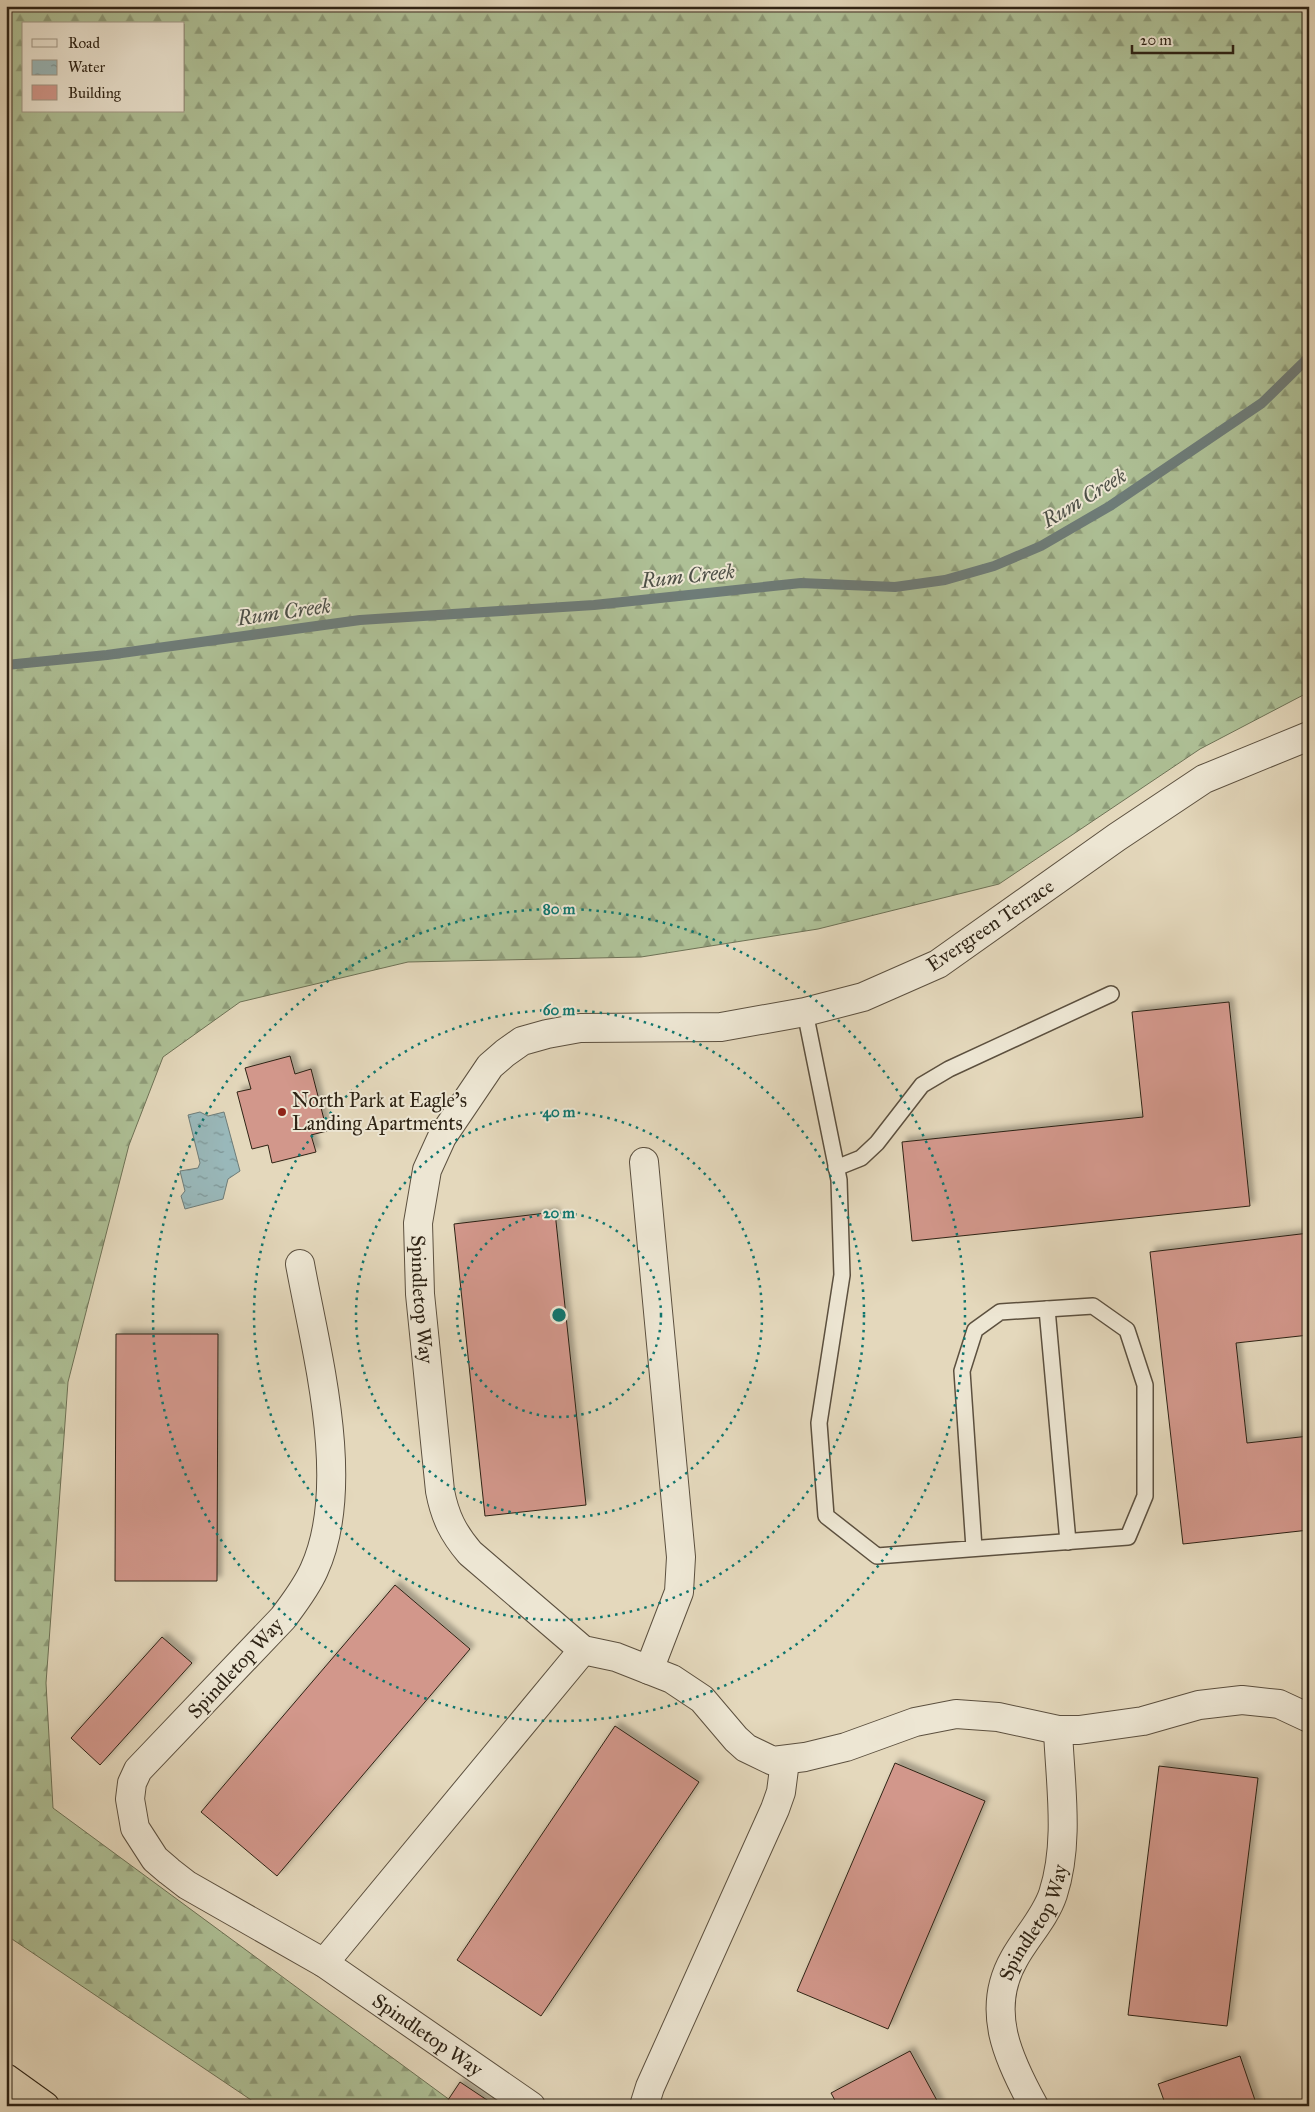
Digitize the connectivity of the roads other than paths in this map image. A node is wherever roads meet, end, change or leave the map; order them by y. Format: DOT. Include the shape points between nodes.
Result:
graph roads {
  1 [pos="1309,736"];
  2 [pos="1111,994"];
  3 [pos="805,1012"];
  4 [pos="580,1028"];
  5 [pos="644,1162"];
  6 [pos="836,1168"];
  7 [pos="300,1264"];
  8 [pos="1047,1309"];
  9 [pos="1068,1542"];
  10 [pos="974,1548"];
  11 [pos="583,1650"];
  12 [pos="649,1670"];
  13 [pos="1309,1718"];
  14 [pos="1058,1730"];
  15 [pos="785,1761"];
  16 [pos="324,1963"];
  17 [pos="6,2078"];
  18 [pos="45,2106"];
  19 [pos="531,2106"];
  20 [pos="644,2106"];
  21 [pos="1034,2106"];
  1 -- 3 [label="street, Evergreen Terrace" via="1204,780 1117,837 938,964 863,996"];
  2 -- 6 [label="lane" via="949,1068 922,1086 861,1158"];
  3 -- 4 [label="street, Evergreen Terrace" via="721,1027"];
  3 -- 6 [label="lane"];
  4 -- 11 [label="street, Spindletop Way" via="522,1042 490,1066 442,1137 427,1170 418,1223 420,1294 444,1513 455,1535 470,1552"];
  5 -- 12 [label="street" via="681,1557 676,1600"];
  6 -- 10 [label="lane" via="842,1274 819,1423 826,1516 877,1556"];
  7 -- 16 [label="street, Spindletop Way" via="330,1451 328,1514 323,1542 302,1592 283,1618 138,1770 130,1799 140,1836 155,1859 169,1871 187,1885"];
  8 -- 9 [label="lane"];
  8 -- 9 [label="lane" via="1093,1306 1127,1330 1145,1385 1145,1496 1128,1537"];
  8 -- 10 [label="lane" via="1000,1312 975,1330 962,1371"];
  9 -- 10 [label="lane"];
  11 -- 12 [label="street, Spindletop Way" via="616,1657"];
  11 -- 16 [label="street"];
  12 -- 15 [label="street, Spindletop Way" via="672,1679 695,1694 746,1748 773,1761"];
  13 -- 14 [label="street, Spindletop Way" via="1279,1704 1242,1700 1199,1705 1108,1727"];
  14 -- 15 [label="street, Spindletop Way" via="998,1717 956,1714 915,1722 846,1747"];
  14 -- 21 [label="street, Spindletop Way" via="1062,1806 1059,1870 1045,1911 1014,1959 1003,1985 1000,2008 1007,2053"];
  15 -- 20 [label="street" via="775,1809"];
  16 -- 19 [label="street, Spindletop Way"];
  17 -- 18 [label="highway"];
}
